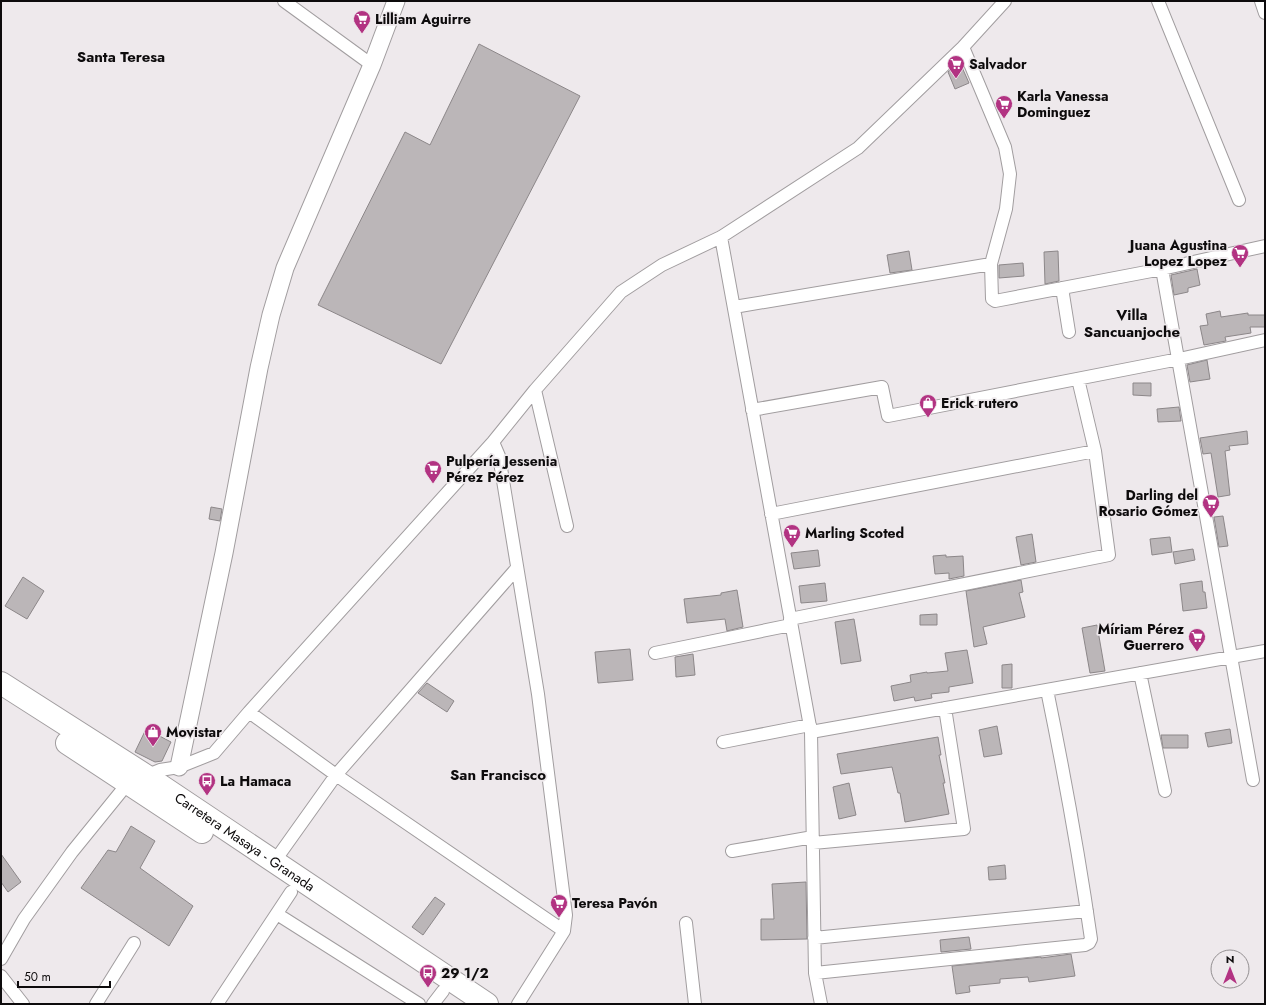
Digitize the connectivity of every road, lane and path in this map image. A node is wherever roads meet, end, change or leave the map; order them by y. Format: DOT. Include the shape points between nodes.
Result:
graph roads {
  1 [pos="284,1"];
  2 [pos="396,1"];
  3 [pos="1005,1"];
  4 [pos="1158,1"];
  5 [pos="1261,1"];
  6 [pos="1265,13"];
  7 [pos="963,46"];
  8 [pos="372,66"];
  9 [pos="1239,200"];
  10 [pos="721,237"];
  11 [pos="1265,246"];
  12 [pos="991,264"];
  13 [pos="1162,269"];
  14 [pos="1062,288"];
  15 [pos="734,307"];
  16 [pos="1069,332"];
  17 [pos="1265,340"];
  18 [pos="1179,359"];
  19 [pos="1078,379"];
  20 [pos="535,390"];
  21 [pos="752,410"];
  22 [pos="493,442"];
  23 [pos="1095,451"];
  24 [pos="771,514"];
  25 [pos="568,526"];
  26 [pos="518,568"];
  27 [pos="791,622"];
  28 [pos="1265,651"];
  29 [pos="655,653"];
  30 [pos="1230,657"];
  31 [pos="1140,673"];
  32 [pos="1,683"];
  33 [pos="1047,690"];
  34 [pos="1,699"];
  35 [pos="944,708"];
  36 [pos="249,712"];
  37 [pos="810,728"];
  38 [pos="723,742"];
  39 [pos="179,767"];
  40 [pos="336,775"];
  41 [pos="136,779"];
  42 [pos="1253,780"];
  43 [pos="1165,791"];
  44 [pos="813,840"];
  45 [pos="732,851"];
  46 [pos="274,862"];
  47 [pos="290,892"];
  48 [pos="1087,910"];
  49 [pos="277,914"];
  50 [pos="686,923"];
  51 [pos="564,931"];
  52 [pos="814,938"];
  53 [pos="134,943"];
  54 [pos="1,959"];
  55 [pos="815,973"];
  56 [pos="1,976"];
  57 [pos="438,997"];
  58 [pos="220,1003"];
  59 [pos="23,1004"];
  60 [pos="96,1004"];
  61 [pos="420,1004"];
  62 [pos="463,1004"];
  63 [pos="487,1004"];
  64 [pos="518,1004"];
  65 [pos="695,1004"];
  66 [pos="821,1004"];
  1 -- 8 [label="street"];
  2 -- 8 [label="street"];
  3 -- 7 [label="street"];
  4 -- 9 [label="street"];
  5 -- 6 [label="street"];
  7 -- 10 [label="street" via="858,148"];
  7 -- 12 [label="street" via="1005,147 1010,174 1006,209"];
  8 -- 39 [label="street" via="285,268 271,315"];
  10 -- 15 [label="street"];
  10 -- 20 [label="street" via="662,265 621,292"];
  11 -- 13 [label="street"];
  12 -- 14 [label="street" via="992,300"];
  12 -- 15 [label="street"];
  13 -- 14 [label="street"];
  13 -- 18 [label="street"];
  14 -- 16 [label="street"];
  15 -- 21 [label="street"];
  17 -- 18 [label="street"];
  18 -- 19 [label="street"];
  18 -- 30 [label="street"];
  19 -- 21 [label="street" via="888,416 882,387"];
  19 -- 23 [label="street"];
  20 -- 22 [label="street"];
  20 -- 25 [label="street"];
  21 -- 24 [label="street"];
  22 -- 26 [label="street" via="499,456"];
  22 -- 36 [label="street"];
  23 -- 24 [label="street"];
  23 -- 27 [label="street" via="1109,554"];
  24 -- 27 [label="street"];
  26 -- 40 [label="street"];
  26 -- 51 [label="street" via="538,694 566,907"];
  27 -- 29 [label="street"];
  27 -- 37 [label="street"];
  28 -- 30 [label="street"];
  30 -- 31 [label="street"];
  30 -- 42 [label="street"];
  31 -- 33 [label="street"];
  31 -- 43 [label="street"];
  32 -- 41 [label="highway, Carretera Masaya - Granada"];
  33 -- 35 [label="street"];
  33 -- 48 [label="street" via="1064,770"];
  34 -- 41 [label="highway, Carretera Masaya - Granada"];
  35 -- 37 [label="street"];
  35 -- 44 [label="street" via="964,829"];
  36 -- 39 [label="street" via="214,753"];
  36 -- 40 [label="street"];
  37 -- 38 [label="street"];
  37 -- 44 [label="street"];
  39 -- 41 [label="street" via="160,770"];
  40 -- 46 [label="street"];
  40 -- 51 [label="street"];
  41 -- 46 [label="highway, Carretera Masaya - Granada"];
  41 -- 47 [label="highway, Carretera Masaya - Granada"];
  41 -- 54 [label="street" via="72,852 24,920"];
  44 -- 45 [label="street"];
  44 -- 52 [label="street"];
  46 -- 63 [label="highway, Carretera Masaya - Granada"];
  47 -- 49 [label="street"];
  47 -- 57 [label="highway, Carretera Masaya - Granada"];
  48 -- 52 [label="street"];
  48 -- 55 [label="street" via="1091,939 1085,945"];
  49 -- 58 [label="street"];
  49 -- 61 [label="street"];
  50 -- 65 [label="street"];
  51 -- 64 [label="street"];
  52 -- 55 [label="street"];
  53 -- 60 [label="street"];
  55 -- 66 [label="street"];
  56 -- 59 [label="street"];
  57 -- 62 [label="highway, Carretera Masaya - Granada"];
}
